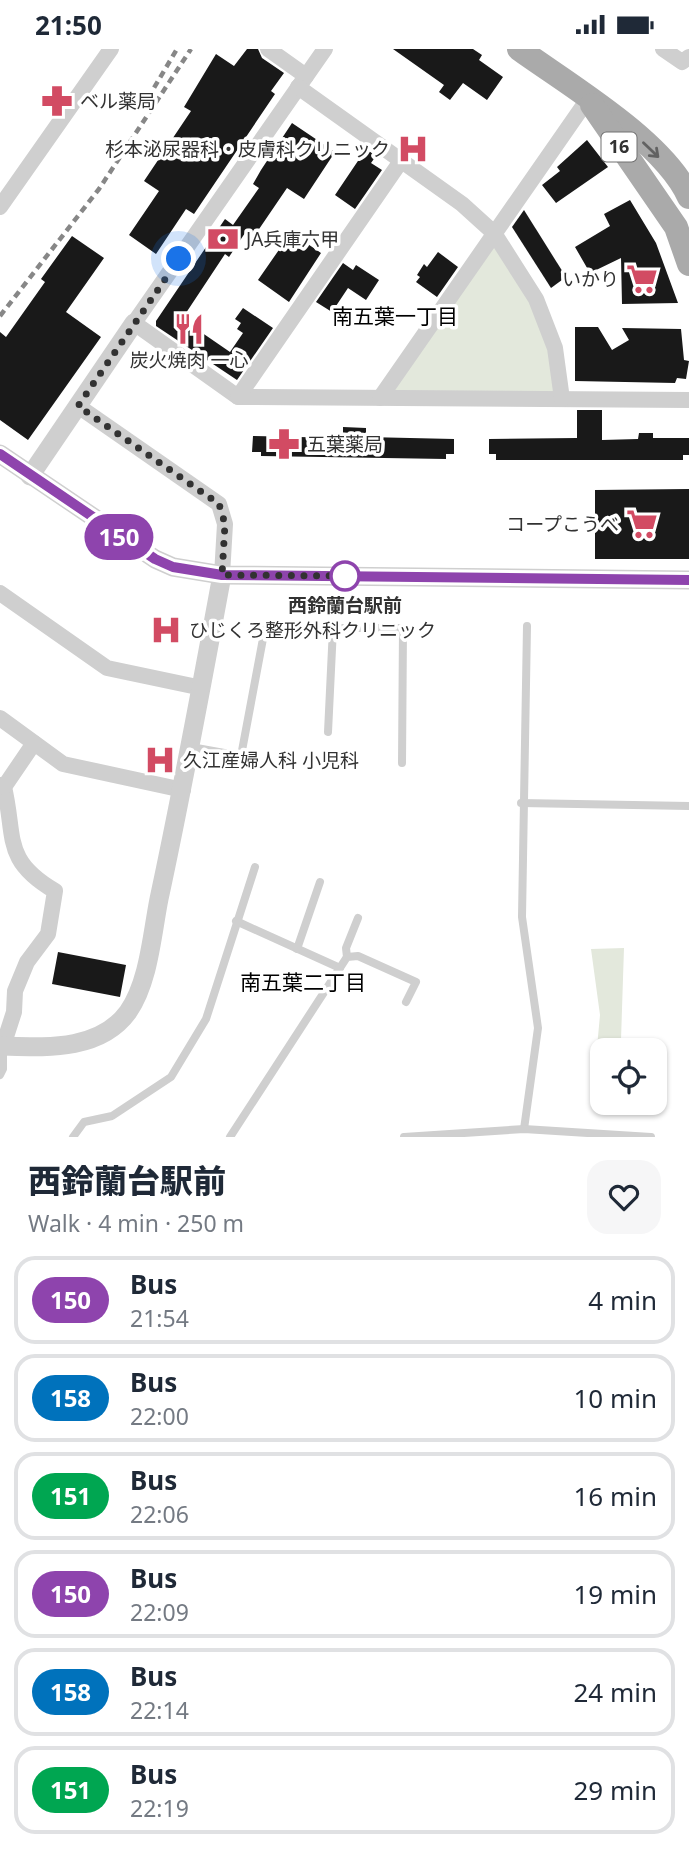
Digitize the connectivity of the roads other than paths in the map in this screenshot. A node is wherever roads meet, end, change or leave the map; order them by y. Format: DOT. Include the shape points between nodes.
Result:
graph roads {
  1 [pos="111,49"];
  2 [pos="268,49"];
  3 [pos="325,49"];
  4 [pos="519,49"];
  5 [pos="663,49"];
  6 [pos="689,57"];
  7 [pos="302,82"];
  8 [pos="588,99"];
  9 [pos="401,161"];
  10 [pos="685,180"];
  11 [pos="654,193"];
  12 [pos="0,208"];
  13 [pos="494,233"];
  14 [pos="689,264"];
  15 [pos="134,323"];
  16 [pos="238,397"];
  17 [pos="380,398"];
  18 [pos="562,399"];
  19 [pos="689,400"];
  20 [pos="78,406"];
  21 [pos="0,454"];
  22 [pos="30,476"];
  23 [pos="222,575"];
  24 [pos="689,580"];
  25 [pos="0,593"];
  26 [pos="527,626"];
  27 [pos="333,628"];
  28 [pos="202,688"];
  29 [pos="0,718"];
  30 [pos="328,732"];
  31 [pos="34,743"];
  32 [pos="191,747"];
  33 [pos="402,763"];
  34 [pos="2,786"];
  35 [pos="183,790"];
  36 [pos="522,803"];
  37 [pos="689,806"];
  38 [pos="255,867"];
  39 [pos="320,882"];
  40 [pos="358,918"];
  41 [pos="236,921"];
  42 [pos="297,949"];
  43 [pos="347,957"];
  44 [pos="340,968"];
  45 [pos="406,1002"];
  46 [pos="2,1046"];
  47 [pos="0,1075"];
  48 [pos="524,1129"];
  49 [pos="73,1137"];
  50 [pos="230,1137"];
  51 [pos="404,1137"];
  52 [pos="651,1137"];
  1 -- 12 [label="street"];
  2 -- 7 [label="street"];
  3 -- 7 [label="street"];
  4 -- 8 [label="main road, 16"];
  5 -- 6 [label="street" via="682,62"];
  7 -- 9 [label="street"];
  7 -- 15 [label="street"];
  8 -- 10 [label="main road, 16, one-way" via="625,124"];
  8 -- 11 [label="main road, 16"];
  8 -- 13 [label="street"];
  9 -- 13 [label="street"];
  9 -- 16 [label="street"];
  10 -- 11 [label="main road"];
  11 -- 14 [label="main road, 16" via="676,227"];
  13 -- 17 [label="street"];
  13 -- 18 [label="street" via="536,299 555,348"];
  15 -- 16 [label="street"];
  15 -- 20 [label="street"];
  16 -- 17 [label="street"];
  17 -- 18 [label="street"];
  18 -- 19 [label="street"];
  20 -- 22 [label="street"];
  20 -- 23 [label="street" via="219,504 225,524"];
  21 -- 22 [label="street"];
  22 -- 23 [label="street" via="155,559 173,567"];
  23 -- 24 [label="street"];
  23 -- 28 [label="street"];
  25 -- 28 [label="street" via="107,668"];
  26 -- 36 [label="lane"];
  27 -- 30 [label="lane"];
  27 -- 32 [label="lane" via="265,628 241,756"];
  27 -- 33 [label="lane" via="403,628"];
  28 -- 32 [label="street"];
  29 -- 31 [label="street"];
  31 -- 34 [label="street"];
  31 -- 35 [label="street" via="63,764"];
  32 -- 35 [label="street"];
  34 -- 46 [label="street" via="9,808 10,839 18,858 55,891 48,934 27,962 15,991 14,1012"];
  35 -- 46 [label="street" via="142,979 128,1012 100,1035 66,1047"];
  36 -- 37 [label="lane"];
  36 -- 48 [label="lane" via="522,917 538,1028"];
  38 -- 41 [label="lane"];
  39 -- 42 [label="lane"];
  40 -- 43 [label="lane"];
  41 -- 42 [label="lane"];
  41 -- 49 [label="lane" via="206,1019 171,1077 112,1116 84,1122"];
  42 -- 44 [label="lane"];
  43 -- 44 [label="lane"];
  43 -- 45 [label="lane" via="358,956 415,982"];
  44 -- 50 [label="lane"];
  46 -- 47 [label="lane"];
  48 -- 51 [label="lane"];
  48 -- 52 [label="lane"];
}
